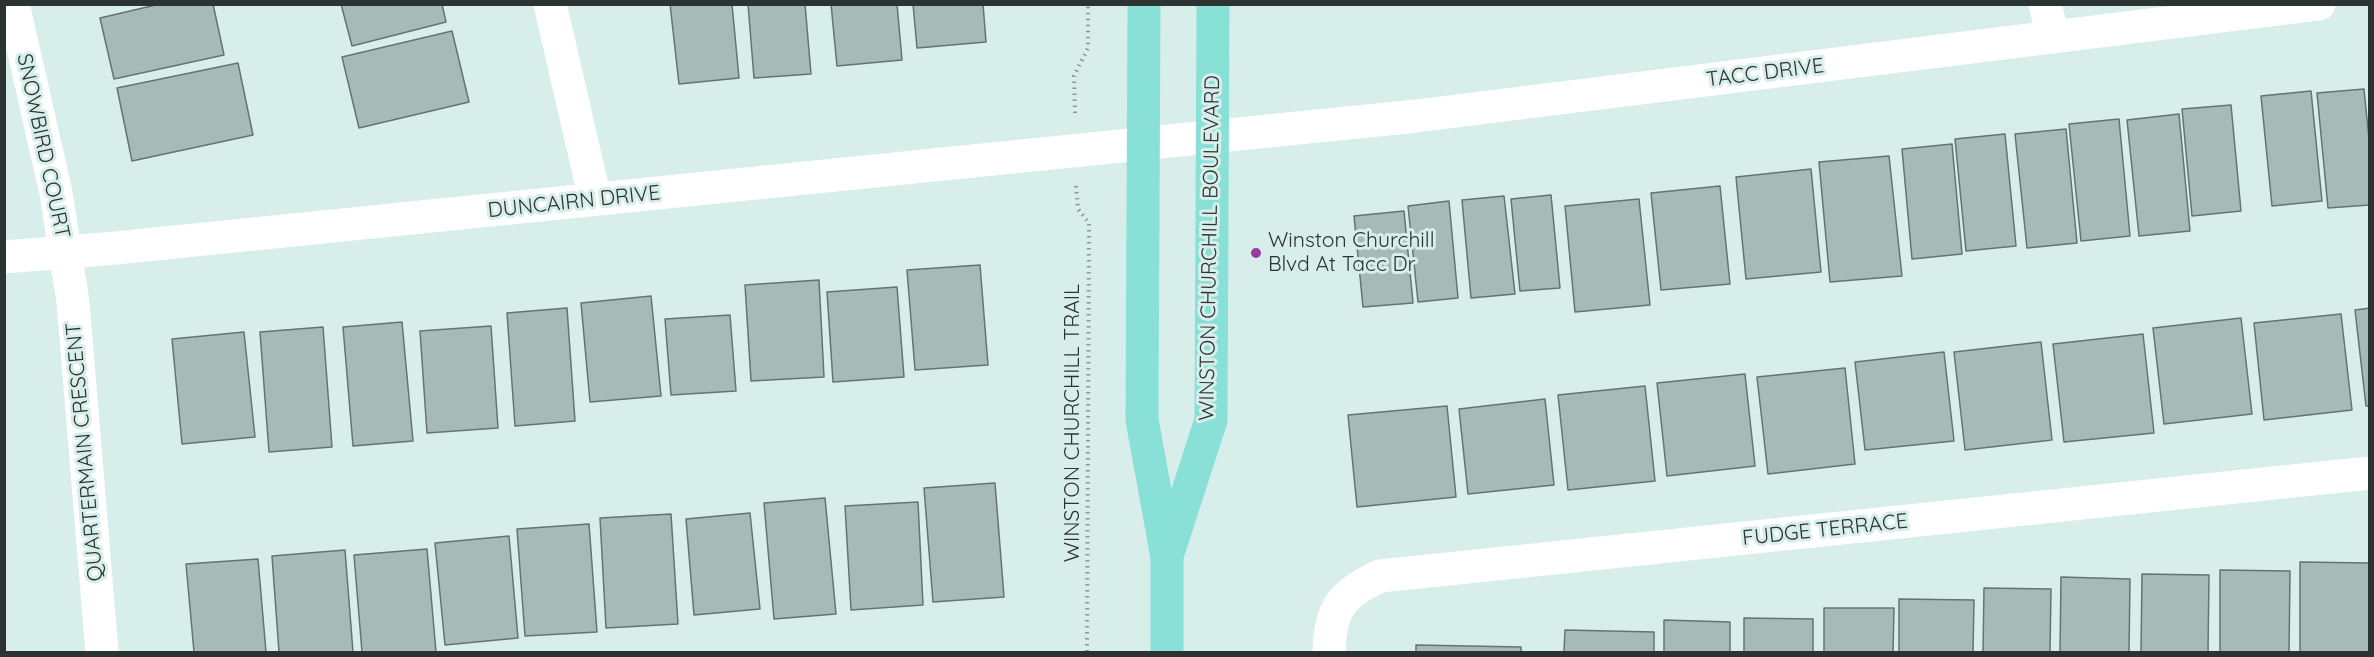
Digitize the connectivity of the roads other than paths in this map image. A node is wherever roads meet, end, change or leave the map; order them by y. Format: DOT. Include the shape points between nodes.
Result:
graph roads {
  1 [pos="14,4"];
  2 [pos="550,4"];
  3 [pos="1144,4"];
  4 [pos="1213,4"];
  5 [pos="2045,4"];
  6 [pos="2319,4"];
  7 [pos="2053,37"];
  8 [pos="1211,137"];
  9 [pos="1143,144"];
  10 [pos="595,199"];
  11 [pos="65,253"];
  12 [pos="4,257"];
  13 [pos="2370,473"];
  14 [pos="1167,557"];
  15 [pos="102,652"];
  16 [pos="1167,652"];
  17 [pos="1329,652"];
  1 -- 11 [label="street, SNOWBIRD COURT" via="56,193"];
  2 -- 10 [label="street"];
  3 -- 9 [label="main road, WINSTON CHURCHILL BOULEVARD"];
  4 -- 8 [label="main road, WINSTON CHURCHILL BOULEVARD"];
  5 -- 7 [label="street"];
  6 -- 7 [label="street, TACC DRIVE"];
  7 -- 8 [label="street, TACC DRIVE" via="1428,115"];
  8 -- 9 [label="street, TACC DRIVE"];
  8 -- 14 [label="main road, WINSTON CHURCHILL BOULEVARD" via="1211,420"];
  9 -- 10 [label="street, DUNCAIRN DRIVE"];
  9 -- 14 [label="main road, WINSTON CHURCHILL BOULEVARD" via="1142,420"];
  10 -- 11 [label="street, DUNCAIRN DRIVE"];
  11 -- 12 [label="street, DUNCAIRN DRIVE"];
  11 -- 15 [label="street, QUARTERMAIN CRESCENT" via="73,302"];
  13 -- 17 [label="street, FUDGE TERRACE" via="1380,576 1354,588 1340,607 1330,625"];
  14 -- 16 [label="main road, WINSTON CHURCHILL BOULEVARD"];
}
